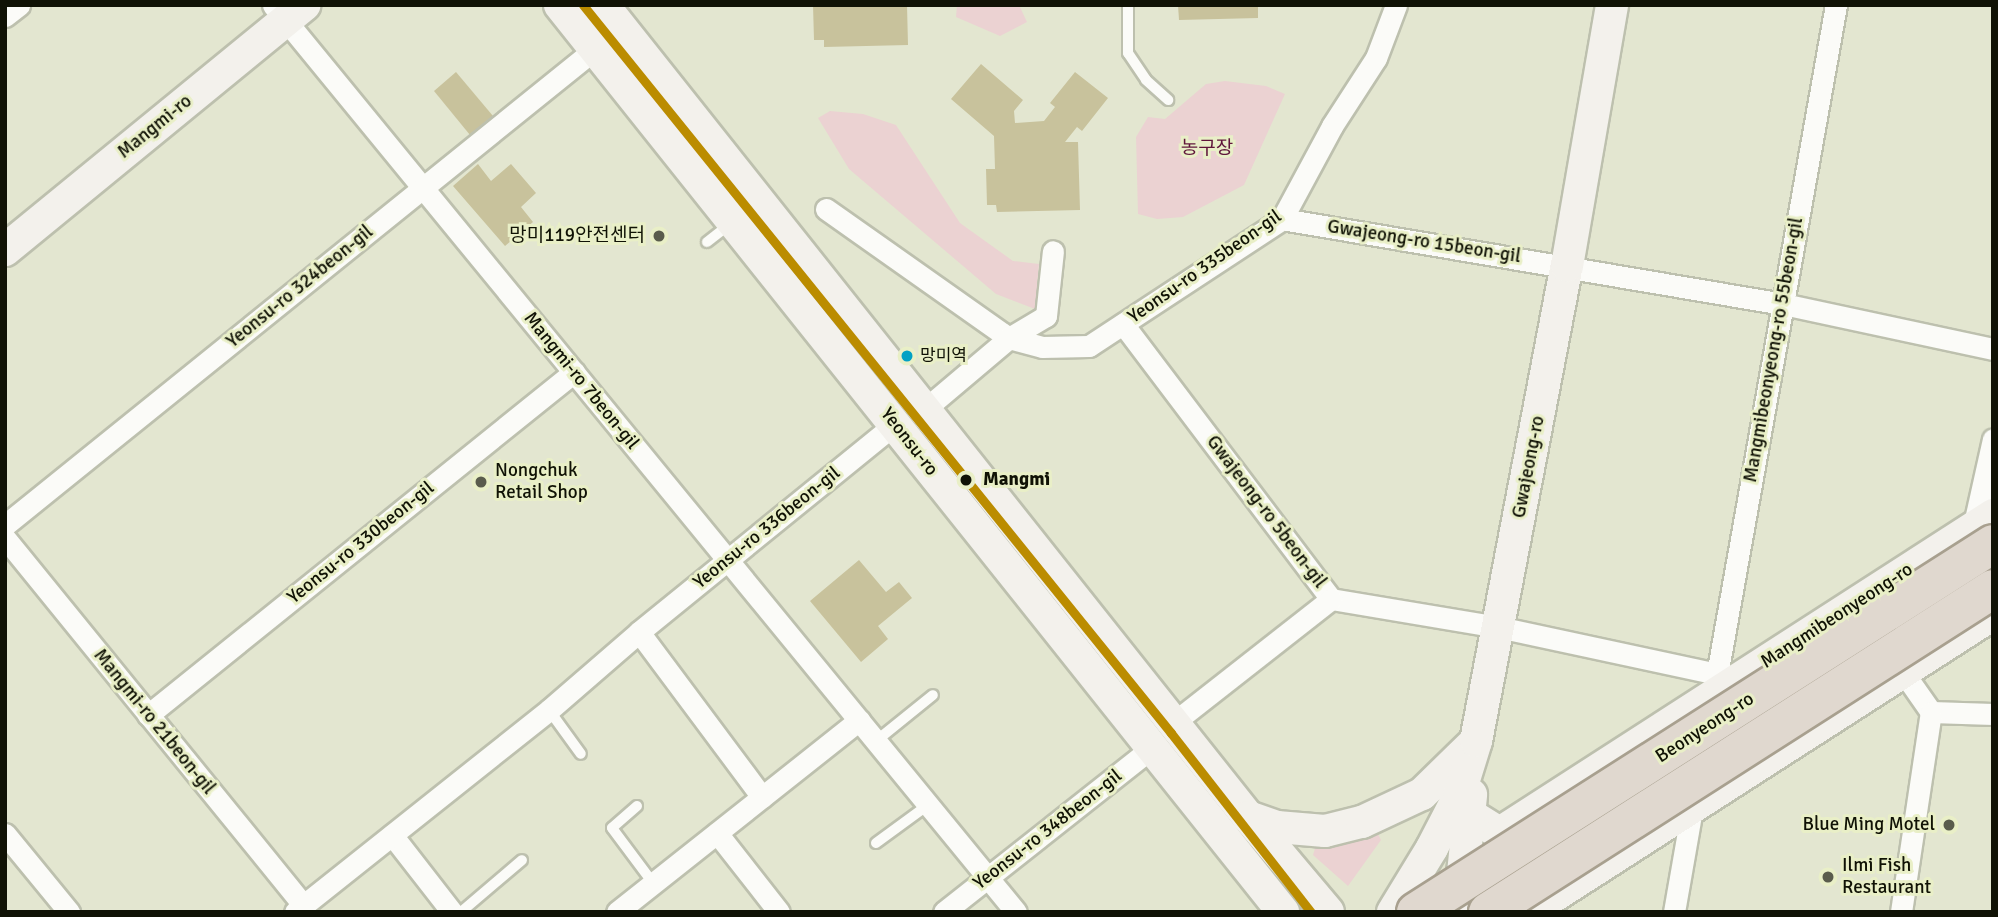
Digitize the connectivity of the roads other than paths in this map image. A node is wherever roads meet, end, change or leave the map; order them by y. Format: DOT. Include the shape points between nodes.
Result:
graph roads {
  1 [pos="19,5"];
  2 [pos="560,5"];
  3 [pos="603,5"];
  4 [pos="1128,5"];
  5 [pos="1396,5"];
  6 [pos="1612,5"];
  7 [pos="1836,5"];
  8 [pos="287,10"];
  9 [pos="5,16"];
  10 [pos="596,49"];
  11 [pos="1168,100"];
  12 [pos="424,187"];
  13 [pos="759,201"];
  14 [pos="826,209"];
  15 [pos="1282,219"];
  16 [pos="732,221"];
  17 [pos="707,242"];
  18 [pos="5,250"];
  19 [pos="1053,251"];
  20 [pos="1567,266"];
  21 [pos="1783,304"];
  22 [pos="1123,324"];
  23 [pos="1009,338"];
  24 [pos="1993,349"];
  25 [pos="574,372"];
  26 [pos="925,410"];
  27 [pos="895,424"];
  28 [pos="1993,439"];
  29 [pos="5,525"];
  30 [pos="1986,529"];
  31 [pos="5,538"];
  32 [pos="726,561"];
  33 [pos="1993,589"];
  34 [pos="1331,599"];
  35 [pos="1993,614"];
  36 [pos="1498,627"];
  37 [pos="639,632"];
  38 [pos="1946,644"];
  39 [pos="1903,672"];
  40 [pos="1722,683"];
  41 [pos="933,695"];
  42 [pos="549,710"];
  43 [pos="1931,712"];
  44 [pos="1993,714"];
  45 [pos="148,715"];
  46 [pos="859,720"];
  47 [pos="1173,723"];
  48 [pos="1800,739"];
  49 [pos="876,741"];
  50 [pos="1476,741"];
  51 [pos="1152,748"];
  52 [pos="581,754"];
  53 [pos="762,797"];
  54 [pos="928,805"];
  55 [pos="637,807"];
  56 [pos="1692,807"];
  57 [pos="1469,814"];
  58 [pos="1248,817"];
  59 [pos="717,833"];
  60 [pos="5,834"];
  61 [pos="392,835"];
  62 [pos="876,843"];
  63 [pos="522,860"];
  64 [pos="988,878"];
  65 [pos="653,883"];
  66 [pos="299,909"];
  67 [pos="69,912"];
  68 [pos="452,912"];
  69 [pos="461,912"];
  70 [pos="617,912"];
  71 [pos="779,912"];
  72 [pos="944,912"];
  73 [pos="1016,912"];
  74 [pos="1283,912"];
  75 [pos="1328,912"];
  76 [pos="1393,912"];
  77 [pos="1416,912"];
  78 [pos="1459,912"];
  79 [pos="1488,912"];
  80 [pos="1529,912"];
  81 [pos="1674,912"];
  82 [pos="1901,912"];
  1 -- 9 [label="street"];
  2 -- 10 [label="main road, Yeonsu-ro"];
  3 -- 13 [label="main road, Yeonsu-ro"];
  4 -- 11 [label="lane" via="1128,53 1146,80"];
  5 -- 15 [label="street, Yeonsu-ro 335beon-gil" via="1376,58 1332,126"];
  6 -- 20 [label="main road, Gwajeong-ro"];
  7 -- 21 [label="street, Mangmibeonyeong-ro 55beon-gil"];
  8 -- 12 [label="street, Mangmi-ro 7beon-gil"];
  8 -- 18 [label="main road, Mangmi-ro"];
  10 -- 12 [label="street, Yeonsu-ro 324beon-gil"];
  10 -- 16 [label="main road, Yeonsu-ro"];
  12 -- 25 [label="street, Mangmi-ro 7beon-gil"];
  12 -- 29 [label="street, Yeonsu-ro 324beon-gil"];
  13 -- 16 [label="lane"];
  13 -- 26 [label="main road, Yeonsu-ro"];
  14 -- 23 [label="street"];
  15 -- 20 [label="street, Gwajeong-ro 15beon-gil"];
  15 -- 22 [label="street, Yeonsu-ro 335beon-gil"];
  16 -- 17 [label="lane"];
  16 -- 27 [label="main road, Yeonsu-ro"];
  19 -- 23 [label="street" via="1046,316"];
  20 -- 21 [label="street, Gwajeong-ro 15beon-gil"];
  20 -- 36 [label="main road, Gwajeong-ro"];
  21 -- 24 [label="street, Gwajeong-ro 15beon-gil"];
  21 -- 40 [label="street, Mangmibeonyeong-ro 55beon-gil"];
  22 -- 23 [label="street, Yeonsu-ro 335beon-gil" via="1089,346 1042,347"];
  22 -- 34 [label="street, Gwajeong-ro 5beon-gil"];
  23 -- 26 [label="street"];
  25 -- 32 [label="street, Mangmi-ro 7beon-gil"];
  25 -- 45 [label="street, Yeonsu-ro 330beon-gil"];
  26 -- 47 [label="main road, Yeonsu-ro"];
  27 -- 32 [label="street, Yeonsu-ro 336beon-gil"];
  27 -- 51 [label="main road, Yeonsu-ro"];
  28 -- 30 [label="street"];
  30 -- 38 [label="street"];
  30 -- 40 [label="main road, Mangmibeonyeong-ro"];
  30 -- 77 [label="highway, Beonyeong-ro, bridge"];
  31 -- 45 [label="street, Mangmi-ro 21beon-gil"];
  32 -- 37 [label="street, Yeonsu-ro 336beon-gil"];
  32 -- 46 [label="street, Mangmi-ro 7beon-gil"];
  33 -- 79 [label="highway, Beonyeong-ro, bridge"];
  34 -- 36 [label="street, Gwajeong-ro 5beon-gil"];
  34 -- 47 [label="street"];
  35 -- 38 [label="main road"];
  36 -- 40 [label="street, Gwajeong-ro 5beon-gil"];
  36 -- 50 [label="main road, Gwajeong-ro"];
  37 -- 42 [label="street, Yeonsu-ro 336beon-gil"];
  37 -- 53 [label="street"];
  38 -- 39 [label="main road"];
  39 -- 43 [label="street"];
  39 -- 48 [label="main road"];
  40 -- 48 [label="street"];
  40 -- 56 [label="street, Mangmibeonyeong-ro 55beon-gil"];
  40 -- 57 [label="main road, Mangmibeonyeong-ro" via="1500,833"];
  41 -- 49 [label="lane"];
  42 -- 52 [label="lane"];
  42 -- 61 [label="street, Yeonsu-ro 336beon-gil"];
  43 -- 44 [label="street"];
  43 -- 82 [label="street"];
  45 -- 66 [label="street, Mangmi-ro 21beon-gil"];
  46 -- 49 [label="street, Mangmi-ro 7beon-gil"];
  46 -- 53 [label="street"];
  47 -- 58 [label="main road, Yeonsu-ro"];
  48 -- 56 [label="main road"];
  49 -- 54 [label="street, Mangmi-ro 7beon-gil"];
  50 -- 57 [label="main road"];
  50 -- 58 [label="main road" via="1422,794 1362,822 1325,831 1277,827"];
  50 -- 76 [label="main road, Gwajeong-ro" via="1459,796"];
  51 -- 64 [label="street, Yeonsu-ro 348beon-gil"];
  51 -- 74 [label="main road, Yeonsu-ro"];
  53 -- 59 [label="street"];
  54 -- 62 [label="lane"];
  54 -- 64 [label="street, Mangmi-ro 7beon-gil"];
  55 -- 65 [label="lane" via="612,828"];
  56 -- 80 [label="main road"];
  56 -- 81 [label="street, Mangmibeonyeong-ro 55beon-gil"];
  57 -- 78 [label="main road"];
  58 -- 75 [label="main road, Yeonsu-ro"];
  59 -- 65 [label="street"];
  59 -- 71 [label="street"];
  60 -- 67 [label="street"];
  61 -- 66 [label="street, Yeonsu-ro 336beon-gil"];
  61 -- 68 [label="street"];
  63 -- 69 [label="lane"];
  64 -- 72 [label="street, Yeonsu-ro 348beon-gil"];
  64 -- 73 [label="street, Mangmi-ro 7beon-gil"];
  65 -- 70 [label="street"];
}
